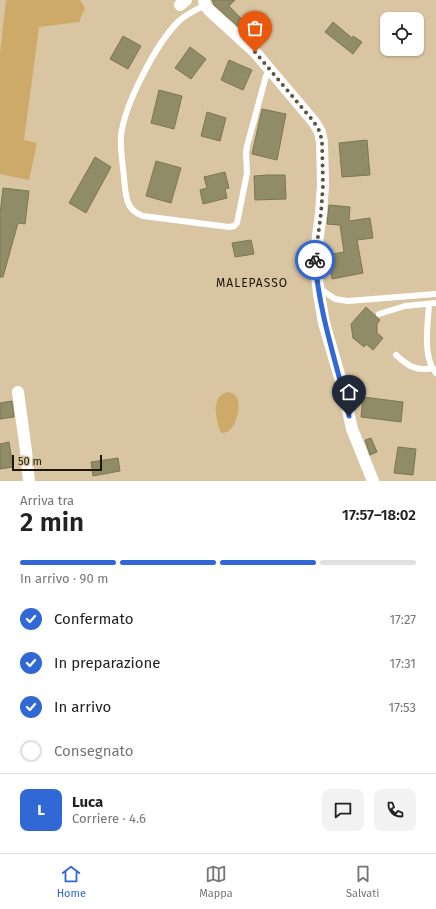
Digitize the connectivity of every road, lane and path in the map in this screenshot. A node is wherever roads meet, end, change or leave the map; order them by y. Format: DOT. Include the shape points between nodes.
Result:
graph roads {
  1 [pos="205,3"];
  2 [pos="270,68"];
  3 [pos="318,287"];
  4 [pos="436,294"];
  5 [pos="429,304"];
  6 [pos="436,304"];
  7 [pos="379,314"];
  8 [pos="396,355"];
  9 [pos="434,370"];
  10 [pos="18,392"];
  11 [pos="29,481"];
  12 [pos="373,481"];
  1 -- 2 [label="street" via="209,10"];
  1 -- 2 [label="lane" via="171,29 136,90 124,122 121,147 127,199 136,214 230,227 237,223 247,173 247,146"];
  2 -- 3 [label="street" via="320,132 321,206 315,259"];
  3 -- 4 [label="lane" via="335,298 348,301"];
  3 -- 12 [label="street" via="324,323 352,429"];
  5 -- 6 [label="lane"];
  5 -- 7 [label="lane" via="405,306"];
  5 -- 9 [label="lane" via="428,356"];
  8 -- 9 [label="lane" via="409,366"];
  10 -- 11 [label="street"];
}
